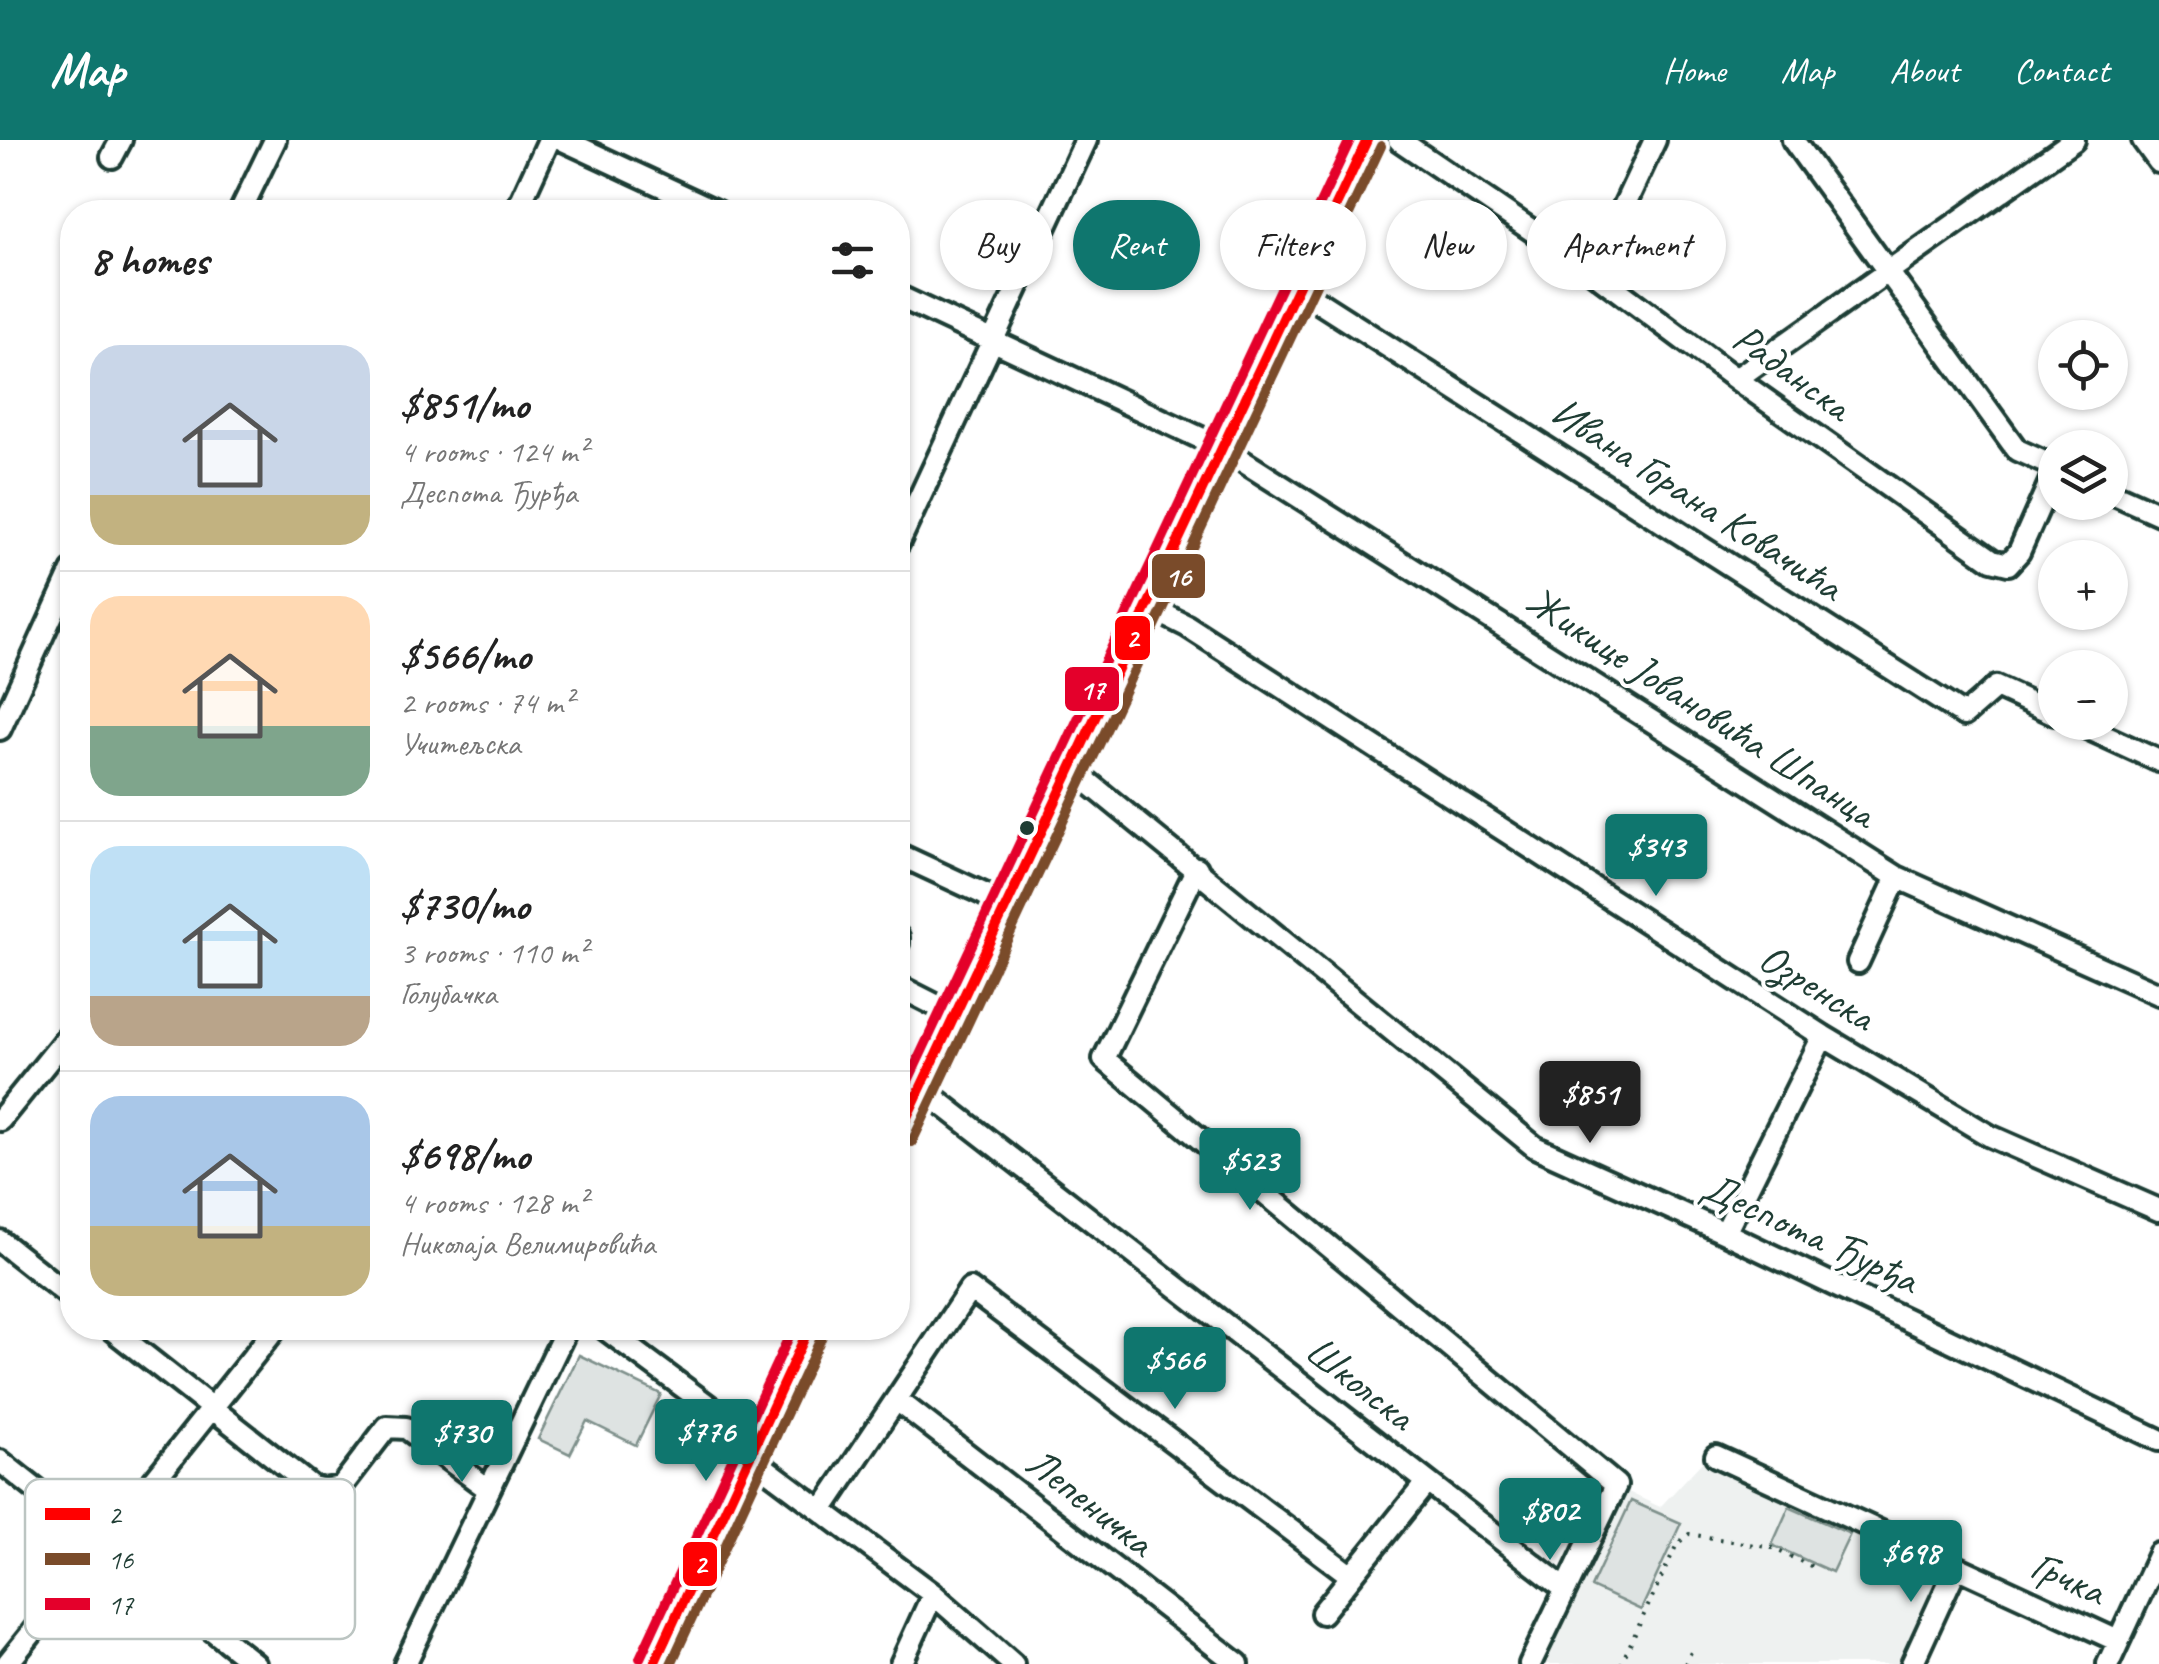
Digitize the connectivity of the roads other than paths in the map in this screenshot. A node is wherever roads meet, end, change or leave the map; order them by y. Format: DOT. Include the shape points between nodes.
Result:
graph roads {
  1 [pos="275,140"];
  2 [pos="549,140"];
  3 [pos="563,140"];
  4 [pos="1086,140"];
  5 [pos="1367,140"];
  6 [pos="1399,140"];
  7 [pos="1655,140"];
  8 [pos="1793,140"];
  9 [pos="2074,140"];
  10 [pos="2144,140"];
  11 [pos="2159,162"];
  12 [pos="246,200"];
  13 [pos="522,200"];
  14 [pos="692,200"];
  15 [pos="1339,200"];
  16 [pos="1627,200"];
  17 [pos="1527,227"];
  18 [pos="1888,272"];
  19 [pos="1298,290"];
  20 [pos="1300,290"];
  21 [pos="1617,290"];
  22 [pos="910,302"];
  23 [pos="992,341"];
  24 [pos="1736,380"];
  25 [pos="1222,448"];
  26 [pos="2038,460"];
  27 [pos="2128,500"];
  28 [pos="2038,507"];
  29 [pos="2159,514"];
  30 [pos="910,518"];
  31 [pos="60,596"];
  32 [pos="1147,606"];
  33 [pos="2038,706"];
  34 [pos="0,729"];
  35 [pos="2113,740"];
  36 [pos="2159,761"];
  37 [pos="1072,769"];
  38 [pos="910,860"];
  39 [pos="1197,868"];
  40 [pos="1898,876"];
  41 [pos="1005,908"];
  42 [pos="1858,962"];
  43 [pos="910,992"];
  44 [pos="2159,994"];
  45 [pos="955,1015"];
  46 [pos="1822,1036"];
  47 [pos="60,1046"];
  48 [pos="920,1087"];
  49 [pos="910,1109"];
  50 [pos="0,1120"];
  51 [pos="2159,1210"];
  52 [pos="1725,1233"];
  53 [pos="0,1241"];
  54 [pos="60,1288"];
  55 [pos="125,1340"];
  56 [pos="266,1340"];
  57 [pos="561,1340"];
  58 [pos="619,1340"];
  59 [pos="804,1340"];
  60 [pos="897,1400"];
  61 [pos="212,1407"];
  62 [pos="2159,1440"];
  63 [pos="753,1450"];
  64 [pos="1716,1456"];
  65 [pos="0,1461"];
  66 [pos="156,1479"];
  67 [pos="302,1479"];
  68 [pos="346,1479"];
  69 [pos="25,1481"];
  70 [pos="1426,1483"];
  71 [pos="488,1489"];
  72 [pos="823,1509"];
  73 [pos="2159,1554"];
  74 [pos="1956,1568"];
  75 [pos="1350,1575"];
  76 [pos="1565,1589"];
  77 [pos="934,1594"];
  78 [pos="1322,1613"];
  79 [pos="28,1639"];
  80 [pos="219,1639"];
  81 [pos="2118,1642"];
  82 [pos="245,1661"];
  83 [pos="1536,1662"];
  84 [pos="7,1664"];
  85 [pos="405,1664"];
  86 [pos="654,1664"];
  87 [pos="902,1664"];
  88 [pos="1013,1664"];
  89 [pos="1238,1664"];
  90 [pos="1912,1664"];
  91 [pos="2108,1664"];
  1 -- 12 [label="street"];
  2 -- 13 [label="street"];
  3 -- 14 [label="street"];
  4 -- 23 [label="street"];
  5 -- 15 [label="main road"];
  6 -- 17 [label="street, Раданска"];
  7 -- 16 [label="street"];
  8 -- 18 [label="street"];
  9 -- 18 [label="street"];
  10 -- 11 [label="street"];
  18 -- 24 [label="street"];
  18 -- 26 [label="street" via="2017,450"];
  19 -- 25 [label="main road"];
  20 -- 33 [label="street, Ивана Горана Ковачића" via="1964,715 1996,687"];
  21 -- 24 [label="street, Раданска"];
  22 -- 23 [label="street, Жикице Јовановића Шпанца"];
  23 -- 25 [label="street, Жикице Јовановића Шпанца"];
  23 -- 30 [label="street"];
  24 -- 28 [label="street, Раданска" via="1992,560 2008,564"];
  25 -- 32 [label="main road"];
  25 -- 40 [label="street, Жикице Јовановића Шпанца"];
  27 -- 29 [label="street"];
  31 -- 34 [label="street"];
  32 -- 37 [label="main road"];
  32 -- 46 [label="street, Озренска"];
  35 -- 36 [label="street"];
  37 -- 39 [label="street, Деспота Ђурђа"];
  37 -- 41 [label="main road"];
  38 -- 41 [label="street"];
  39 -- 52 [label="street, Деспота Ђурђа" via="1535,1147"];
  39 -- 76 [label="street" via="1104,1058 1616,1485"];
  40 -- 42 [label="street"];
  40 -- 44 [label="street, Жикице Јовановића Шпанца"];
  41 -- 45 [label="main road"];
  43 -- 45 [label="street"];
  45 -- 48 [label="main road"];
  46 -- 51 [label="street, Озренска" via="1990,1136"];
  46 -- 52 [label="street"];
  47 -- 50 [label="street"];
  48 -- 49 [label="main road"];
  48 -- 70 [label="street, Школска"];
  52 -- 62 [label="street, Деспота Ђурђа"];
  53 -- 54 [label="street"];
  55 -- 61 [label="street"];
  56 -- 61 [label="street"];
  57 -- 71 [label="street"];
  58 -- 63 [label="street"];
  59 -- 63 [label="main road"];
  60 -- 72 [label="street"];
  60 -- 75 [label="street" via="970,1289"];
  60 -- 89 [label="street, Лепеничка"];
  61 -- 66 [label="street"];
  61 -- 67 [label="street"];
  63 -- 72 [label="street"];
  63 -- 86 [label="main road"];
  64 -- 74 [label="street, Грчка"];
  65 -- 69 [label="street"];
  68 -- 71 [label="street" via="388,1426 397,1425"];
  70 -- 75 [label="street"];
  70 -- 76 [label="street, Школска"];
  71 -- 85 [label="street"];
  72 -- 77 [label="street"];
  73 -- 81 [label="street"];
  74 -- 81 [label="street, Грчка"];
  74 -- 90 [label="street"];
  75 -- 78 [label="street"];
  76 -- 83 [label="street"];
  77 -- 87 [label="street"];
  77 -- 88 [label="street"];
  79 -- 84 [label="street"];
  80 -- 82 [label="street"];
  81 -- 91 [label="street"];
}
